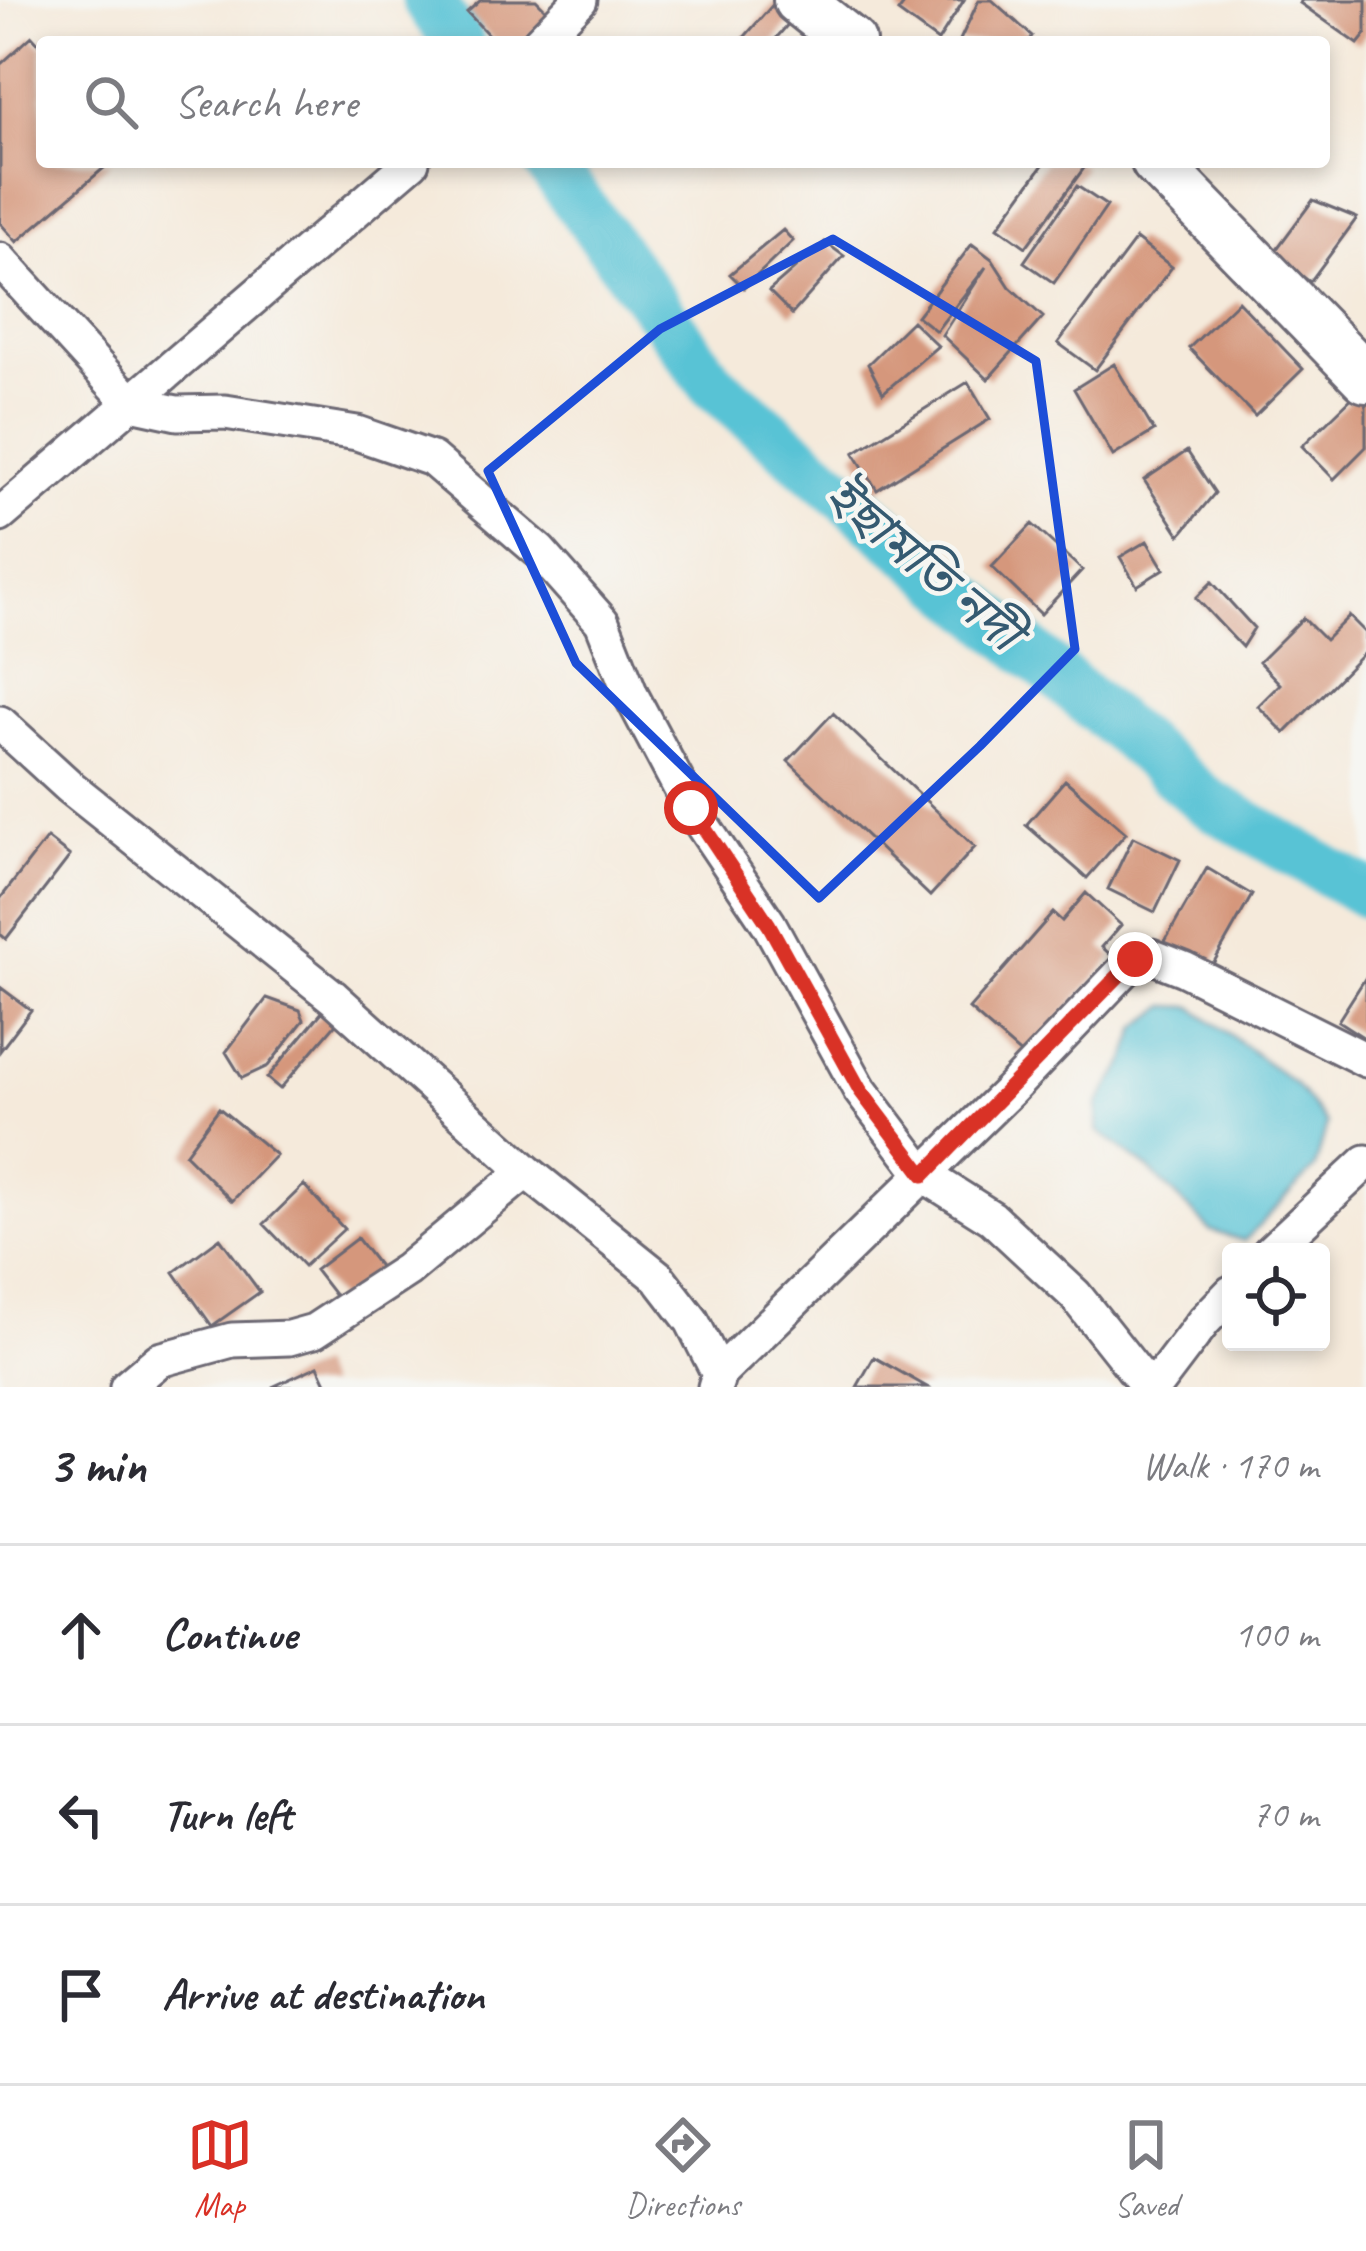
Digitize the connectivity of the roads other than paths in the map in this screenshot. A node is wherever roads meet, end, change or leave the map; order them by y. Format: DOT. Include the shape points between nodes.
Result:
graph roads {
  1 [pos="580,0"];
  2 [pos="798,0"];
  3 [pos="545,36"];
  4 [pos="843,36"];
  5 [pos="405,168"];
  6 [pos="1162,168"];
  7 [pos="0,260"];
  8 [pos="1366,378"];
  9 [pos="131,403"];
  10 [pos="0,515"];
  11 [pos="0,722"];
  12 [pos="1366,1060"];
  13 [pos="1366,1162"];
  14 [pos="526,1171"];
  15 [pos="924,1175"];
  16 [pos="1280,1243"];
  17 [pos="1222,1302"];
  18 [pos="717,1381"];
  19 [pos="127,1387"];
  20 [pos="1151,1387"];
  1 -- 3 [label="street"];
  2 -- 4 [label="main road"];
  5 -- 9 [label="street"];
  6 -- 8 [label="main road"];
  7 -- 9 [label="street"];
  9 -- 10 [label="street"];
  9 -- 15 [label="street" via="356,433 413,452 432,459 539,551 602,622 691,808 769,925 860,1090"];
  11 -- 14 [label="street" via="332,997"];
  12 -- 15 [label="street" via="1184,969 1135,959"];
  13 -- 16 [label="street"];
  14 -- 18 [label="street" via="658,1277 692,1321"];
  14 -- 19 [label="street" via="407,1270 314,1331 232,1340 160,1360"];
  15 -- 18 [label="street"];
  15 -- 20 [label="street" via="992,1218 1075,1295"];
  17 -- 20 [label="street"];
}
